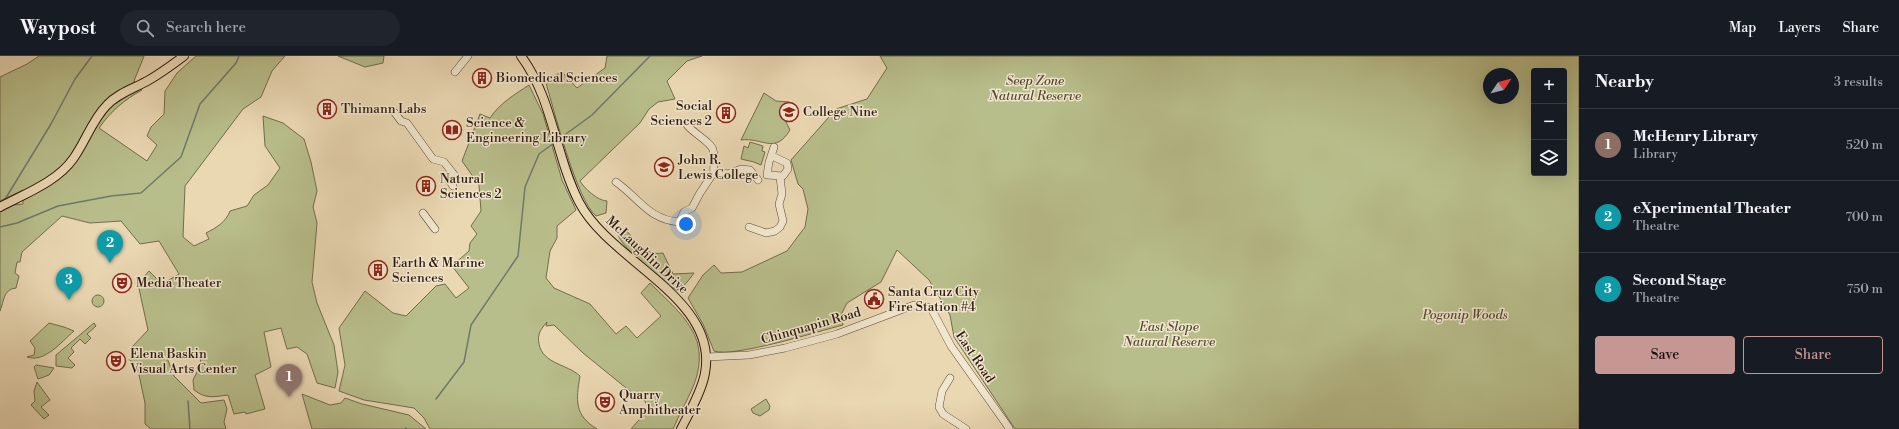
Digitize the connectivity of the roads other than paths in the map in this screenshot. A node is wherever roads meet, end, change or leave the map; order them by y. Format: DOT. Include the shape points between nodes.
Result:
graph roads {
  1 [pos="184,56"];
  2 [pos="468,56"];
  3 [pos="521,56"];
  4 [pos="456,72"];
  5 [pos="395,113"];
  6 [pos="687,126"];
  7 [pos="774,146"];
  8 [pos="772,156"];
  9 [pos="714,172"];
  10 [pos="780,177"];
  11 [pos="758,180"];
  12 [pos="616,182"];
  13 [pos="453,186"];
  14 [pos="0,207"];
  15 [pos="423,212"];
  16 [pos="749,227"];
  17 [pos="435,229"];
  18 [pos="918,305"];
  19 [pos="707,357"];
  20 [pos="950,378"];
  21 [pos="1009,428"];
  22 [pos="681,429"];
  23 [pos="966,429"];
  1 -- 14 [label="main road" via="159,74 108,103 79,151 66,166 52,178"];
  2 -- 4 [label="street"];
  3 -- 19 [label="main road, McLaughlin Drive" via="535,78 580,202 603,233 693,316 701,332"];
  5 -- 13 [label="street" via="406,123 433,159 444,162 454,176 449,180"];
  6 -- 9 [label="street" via="713,150"];
  7 -- 8 [label="street"];
  8 -- 10 [label="street" via="768,162 767,175"];
  8 -- 10 [label="street" via="785,161 788,166 786,174"];
  9 -- 11 [label="street" via="728,174 741,169 750,170"];
  9 -- 12 [label="street" via="692,208 684,212 679,222 660,218"];
  10 -- 16 [label="street" via="780,227 766,233"];
  15 -- 17 [label="street"];
  18 -- 19 [label="street, Chinquapin Road" via="837,334 768,352"];
  18 -- 21 [label="street, East Road" via="931,308 951,346"];
  19 -- 22 [label="main road, McLaughlin Drive" via="705,374"];
  20 -- 23 [label="street" via="944,385 939,407 943,414"];
}
